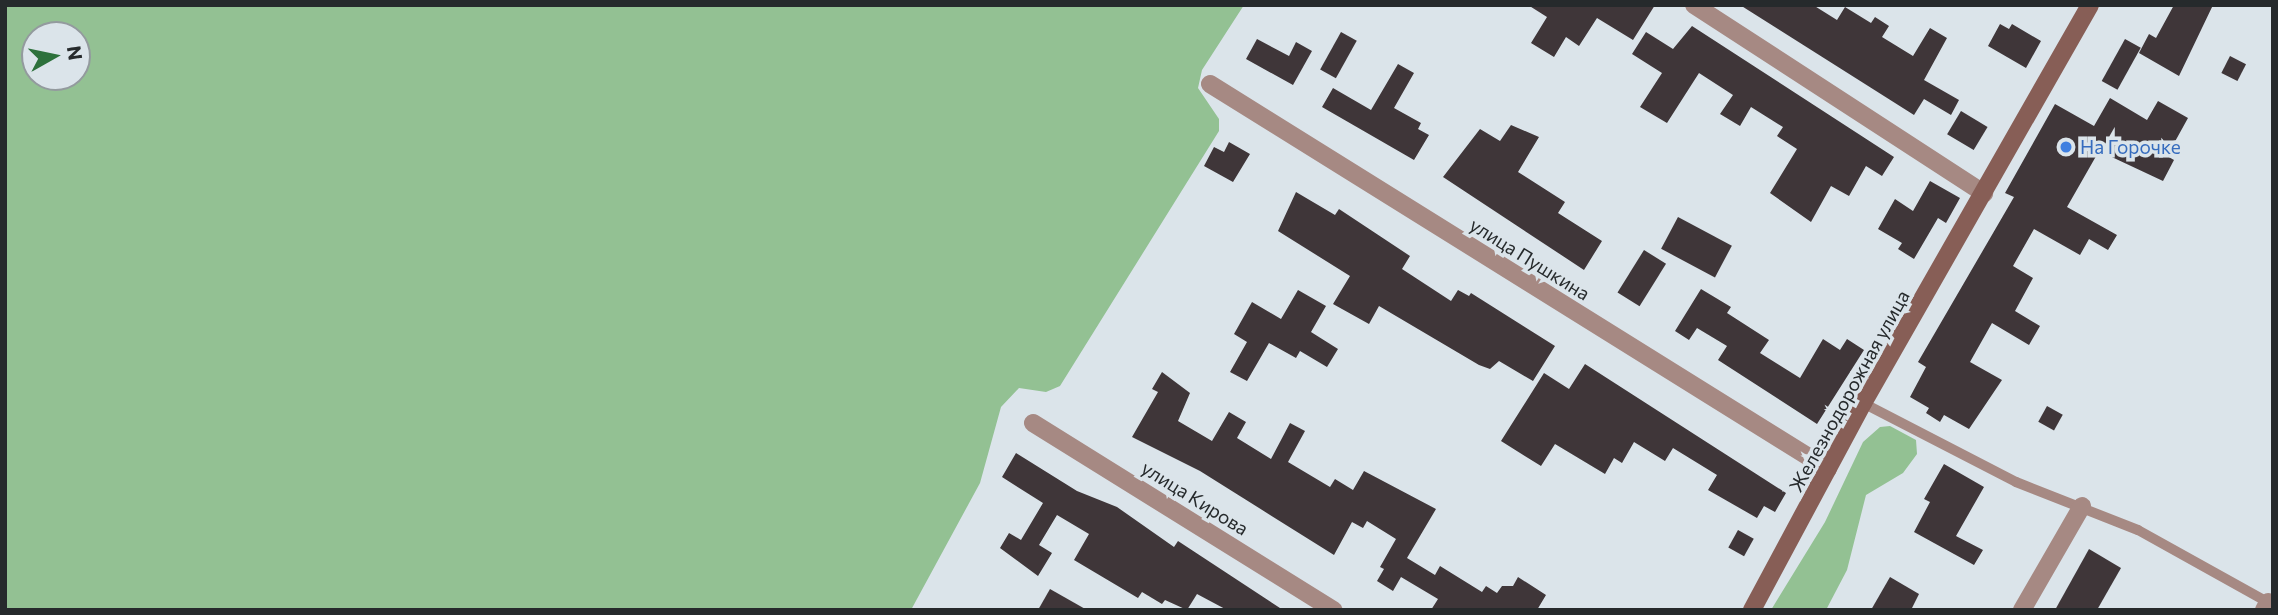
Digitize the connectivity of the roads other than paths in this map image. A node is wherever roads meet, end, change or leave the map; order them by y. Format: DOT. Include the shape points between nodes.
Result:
graph roads {
  1 [pos="1694,5"];
  2 [pos="2090,5"];
  3 [pos="1210,84"];
  4 [pos="1984,192"];
  5 [pos="1863,403"];
  6 [pos="1034,423"];
  7 [pos="1828,469"];
  8 [pos="2082,506"];
  9 [pos="2268,606"];
  10 [pos="1334,610"];
  11 [pos="1752,610"];
  12 [pos="2022,610"];
  1 -- 4 [label="street"];
  2 -- 4 [label="street, Железнодорожная улица"];
  3 -- 7 [label="street, улица Пушкина"];
  4 -- 5 [label="street, Железнодорожная улица"];
  5 -- 7 [label="street, Железнодорожная улица"];
  5 -- 8 [label="lane" via="2016,482"];
  6 -- 10 [label="street, улица Кирова"];
  7 -- 11 [label="street, Железнодорожная улица"];
  8 -- 9 [label="lane" via="2138,530"];
  8 -- 12 [label="street"];
}
